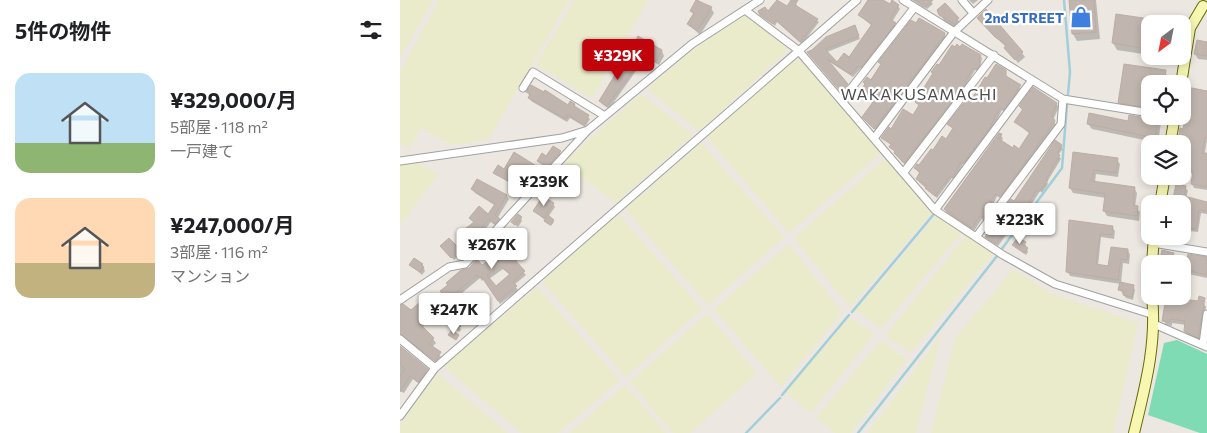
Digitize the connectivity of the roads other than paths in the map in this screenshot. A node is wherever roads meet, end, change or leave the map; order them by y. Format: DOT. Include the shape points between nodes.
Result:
graph roads {
  1 [pos="760,0"];
  2 [pos="857,0"];
  3 [pos="903,0"];
  4 [pos="962,0"];
  5 [pos="988,0"];
  6 [pos="1202,6"];
  7 [pos="914,8"];
  8 [pos="745,10"];
  9 [pos="973,13"];
  10 [pos="954,32"];
  11 [pos="798,50"];
  12 [pos="994,56"];
  13 [pos="1182,75"];
  14 [pos="1032,80"];
  15 [pos="523,88"];
  16 [pos="1063,99"];
  17 [pos="842,100"];
  18 [pos="1141,112"];
  19 [pos="606,116"];
  20 [pos="588,130"];
  21 [pos="875,137"];
  22 [pos="400,161"];
  23 [pos="904,172"];
  24 [pos="935,210"];
  25 [pos="976,237"];
  26 [pos="1176,245"];
  27 [pos="1207,252"];
  28 [pos="400,300"];
  29 [pos="1153,305"];
  30 [pos="1207,314"];
  31 [pos="1154,319"];
  32 [pos="400,340"];
  33 [pos="1205,345"];
  34 [pos="435,368"];
  35 [pos="400,416"];
  36 [pos="1134,433"];
  1 -- 8 [label="street"];
  2 -- 11 [label="street"];
  3 -- 7 [label="street"];
  4 -- 9 [label="street"];
  5 -- 9 [label="street"];
  6 -- 13 [label="street" via="1190,28"];
  7 -- 10 [label="street"];
  7 -- 17 [label="street"];
  8 -- 11 [label="street"];
  8 -- 19 [label="street" via="692,44"];
  9 -- 10 [label="street"];
  10 -- 12 [label="street"];
  10 -- 21 [label="street"];
  11 -- 17 [label="street"];
  11 -- 34 [label="street"];
  12 -- 14 [label="street"];
  12 -- 23 [label="street"];
  14 -- 16 [label="street"];
  14 -- 24 [label="street"];
  15 -- 19 [label="street" via="533,72"];
  16 -- 18 [label="street"];
  16 -- 25 [label="street" via="1061,124"];
  17 -- 21 [label="street"];
  19 -- 20 [label="street"];
  20 -- 22 [label="street" via="562,138"];
  20 -- 28 [label="street" via="465,264 449,267"];
  21 -- 23 [label="street"];
  23 -- 24 [label="street"];
  24 -- 25 [label="street"];
  25 -- 31 [label="street" via="1003,256 1055,284"];
  26 -- 27 [label="street"];
  29 -- 31 [label="street"];
  30 -- 33 [label="street"];
  31 -- 33 [label="street"];
  31 -- 36 [label="street" via="1150,368"];
  32 -- 34 [label="street"];
  34 -- 35 [label="street"];
}
